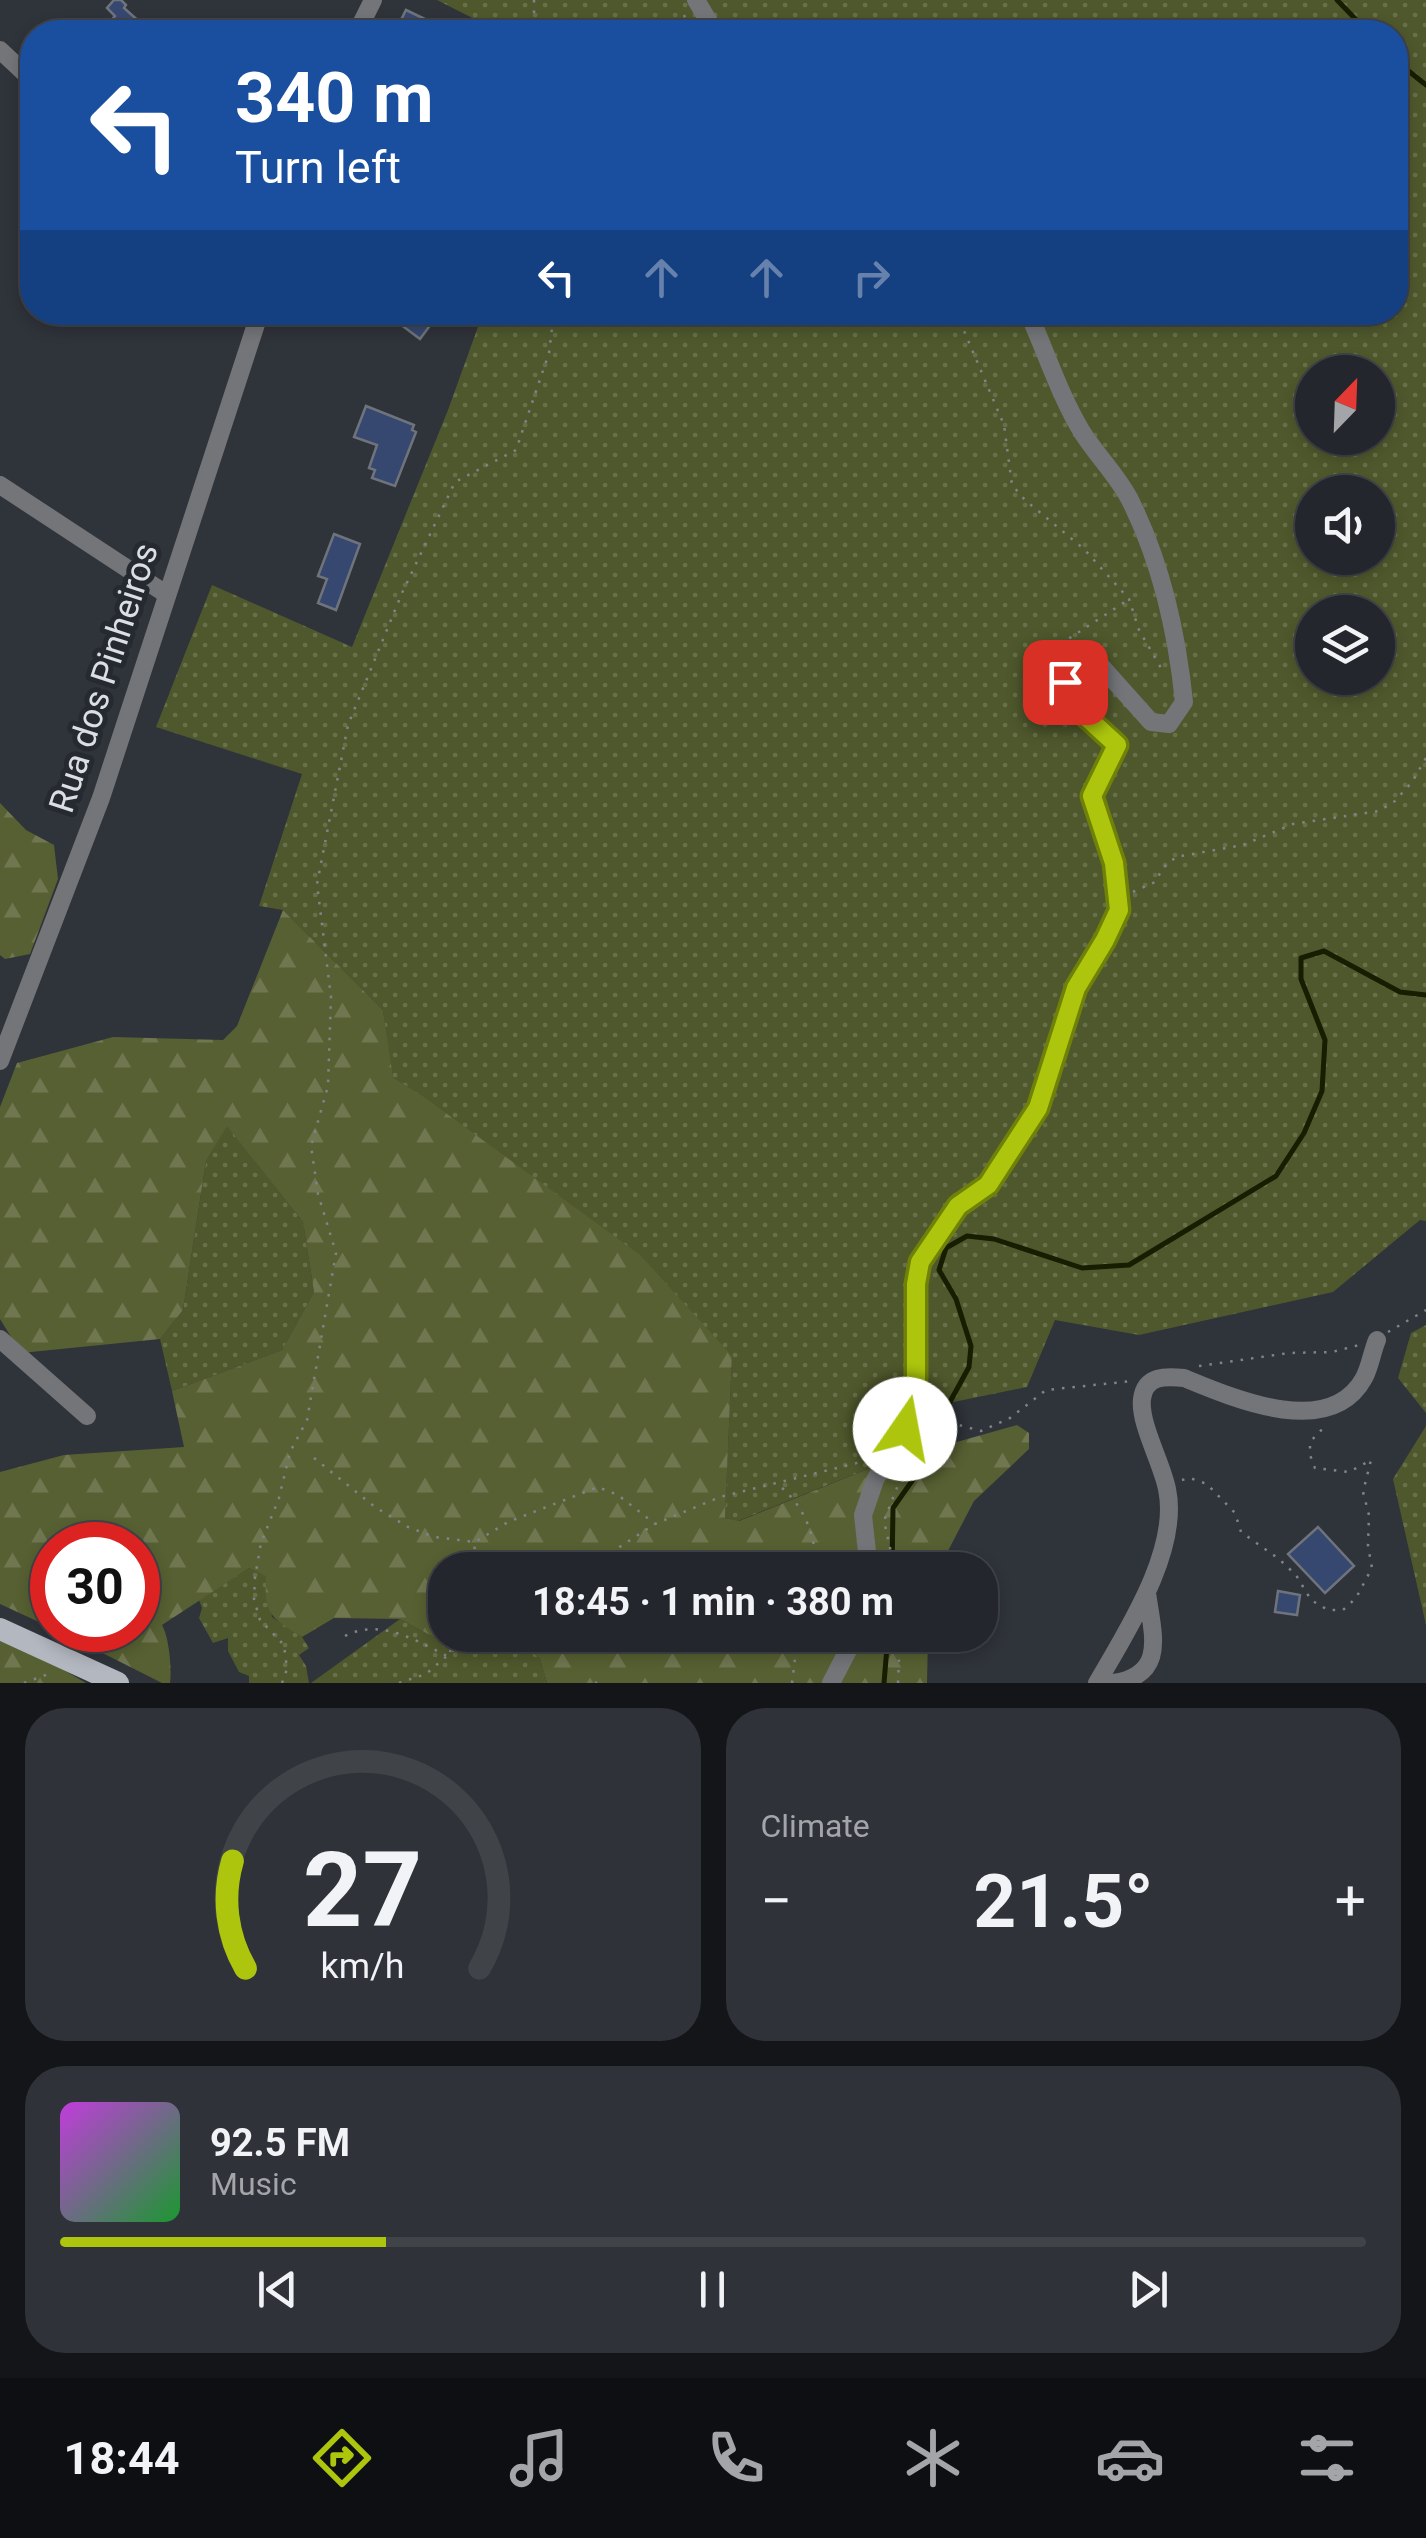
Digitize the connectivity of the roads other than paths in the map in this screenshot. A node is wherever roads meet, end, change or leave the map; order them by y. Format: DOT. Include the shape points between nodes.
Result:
graph roads {
  1 [pos="0,50"];
  2 [pos="20,69"];
  3 [pos="256,325"];
  4 [pos="1034,325"];
  5 [pos="0,485"];
  6 [pos="166,594"];
  7 [pos="0,1061"];
  8 [pos="0,1339"];
  9 [pos="1376,1340"];
  10 [pos="88,1416"];
  11 [pos="867,1552"];
  12 [pos="1146,1591"];
  13 [pos="0,1629"];
  14 [pos="847,1652"];
  15 [pos="118,1683"];
  16 [pos="831,1683"];
  17 [pos="1097,1683"];
  18 [pos="1114,1683"];
  1 -- 2 [label="street"];
  3 -- 6 [label="street, Rua dos Pinheiros"];
  4 -- 11 [label="street" via="1081,430 1130,498 1146,537 1178,641 1184,702 1169,724 1151,722 1092,656 1074,660 1065,682 1069,701 1117,745 1092,796 1114,863 1119,910 1076,988 1038,1108 988,1185 958,1206 920,1262 916,1378 905,1429 863,1515"];
  5 -- 6 [label="street"];
  6 -- 7 [label="street, Rua dos Pinheiros" via="101,798"];
  8 -- 10 [label="street"];
  9 -- 12 [label="street" via="1363,1380 1334,1409 1294,1412 1184,1378 1158,1377 1145,1389 1143,1416 1166,1485 1169,1529"];
  12 -- 17 [label="street"];
  12 -- 18 [label="street" via="1153,1656 1132,1680"];
  13 -- 15 [label="main road"];
  14 -- 16 [label="street"];
}
